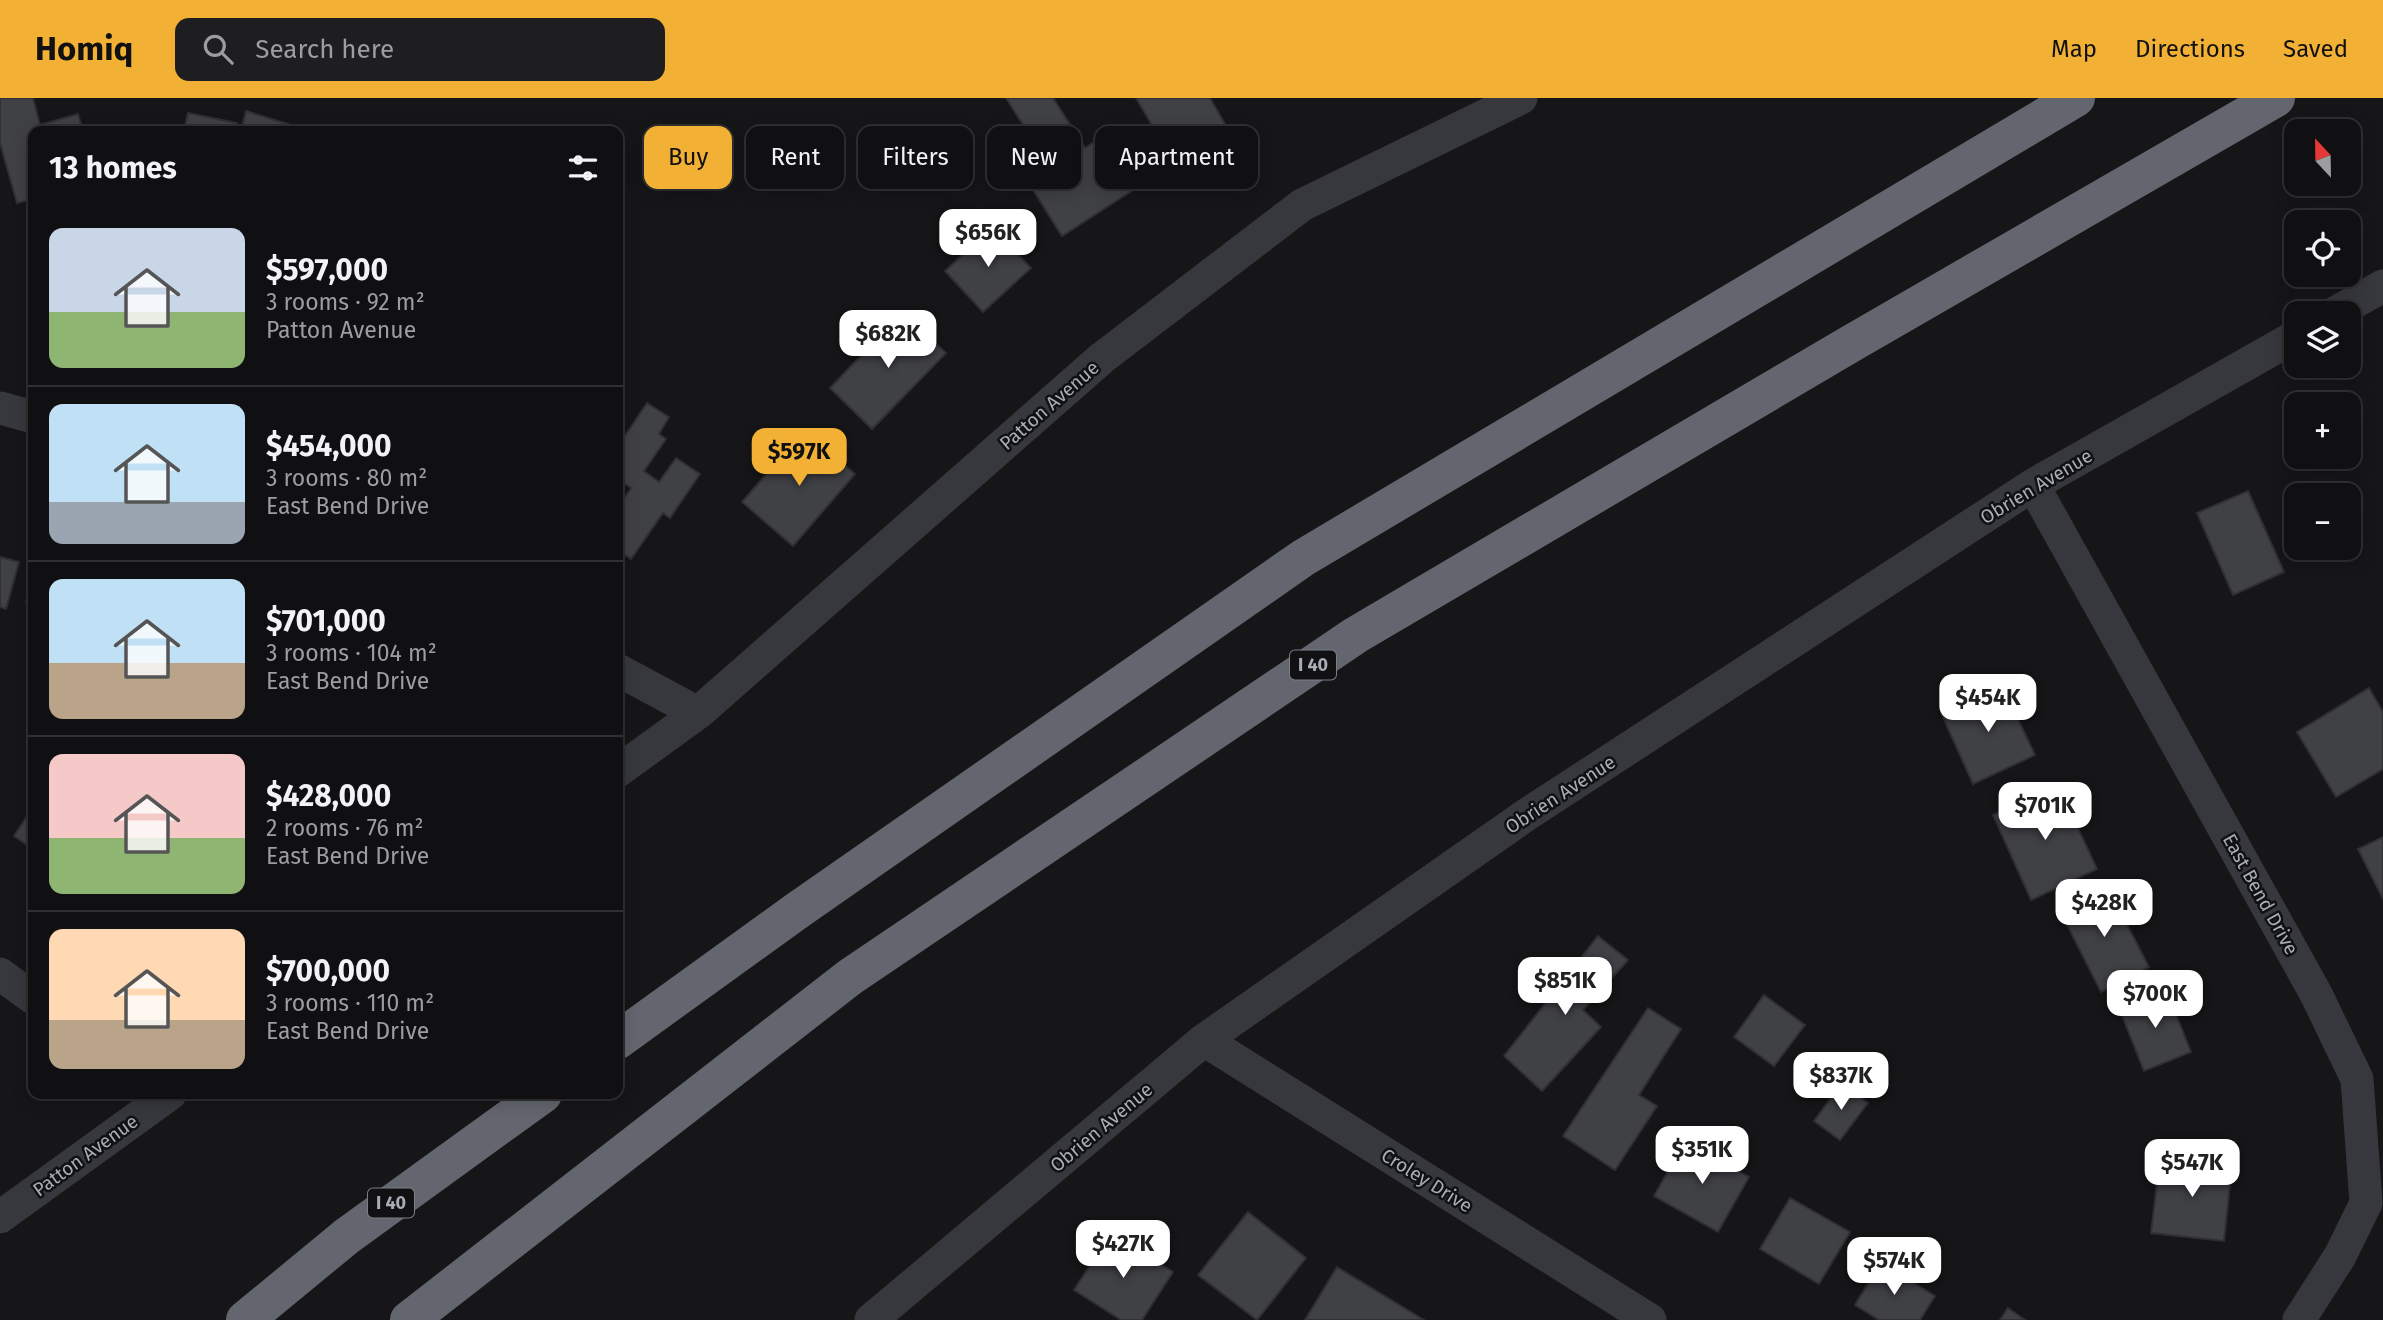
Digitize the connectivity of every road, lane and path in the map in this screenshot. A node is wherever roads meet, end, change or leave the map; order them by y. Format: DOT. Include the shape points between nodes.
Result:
graph roads {
  1 [pos="1521,98"];
  2 [pos="2076,98"];
  3 [pos="2276,98"];
  4 [pos="2383,286"];
  5 [pos="2356,301"];
  6 [pos="2284,343"];
  7 [pos="0,408"];
  8 [pos="28,416"];
  9 [pos="2033,485"];
  10 [pos="623,673"];
  11 [pos="698,713"];
  12 [pos="623,767"];
  13 [pos="0,974"];
  14 [pos="28,994"];
  15 [pos="623,1036"];
  16 [pos="1204,1040"];
  17 [pos="163,1099"];
  18 [pos="536,1099"];
  19 [pos="0,1217"];
  20 [pos="245,1320"];
  21 [pos="409,1320"];
  22 [pos="871,1320"];
  23 [pos="1650,1320"];
  24 [pos="2299,1320"];
  1 -- 11 [label="street, Patton Avenue" via="1302,205 1102,358"];
  2 -- 15 [label="highway" via="1303,558"];
  3 -- 21 [label="highway, I 40" via="1356,635 850,977"];
  4 -- 5 [label="street"];
  6 -- 9 [label="street, Obrien Avenue"];
  7 -- 8 [label="street"];
  9 -- 16 [label="street, Obrien Avenue" via="1526,815"];
  9 -- 24 [label="street, East Bend Drive" via="2316,995 2357,1079 2366,1203 2340,1256"];
  10 -- 11 [label="street"];
  11 -- 12 [label="street, Patton Avenue"];
  13 -- 14 [label="street"];
  16 -- 22 [label="street, Obrien Avenue"];
  16 -- 23 [label="street, Croley Drive"];
  17 -- 19 [label="street, Patton Avenue"];
  18 -- 20 [label="highway, I 40" via="347,1236"];
}
